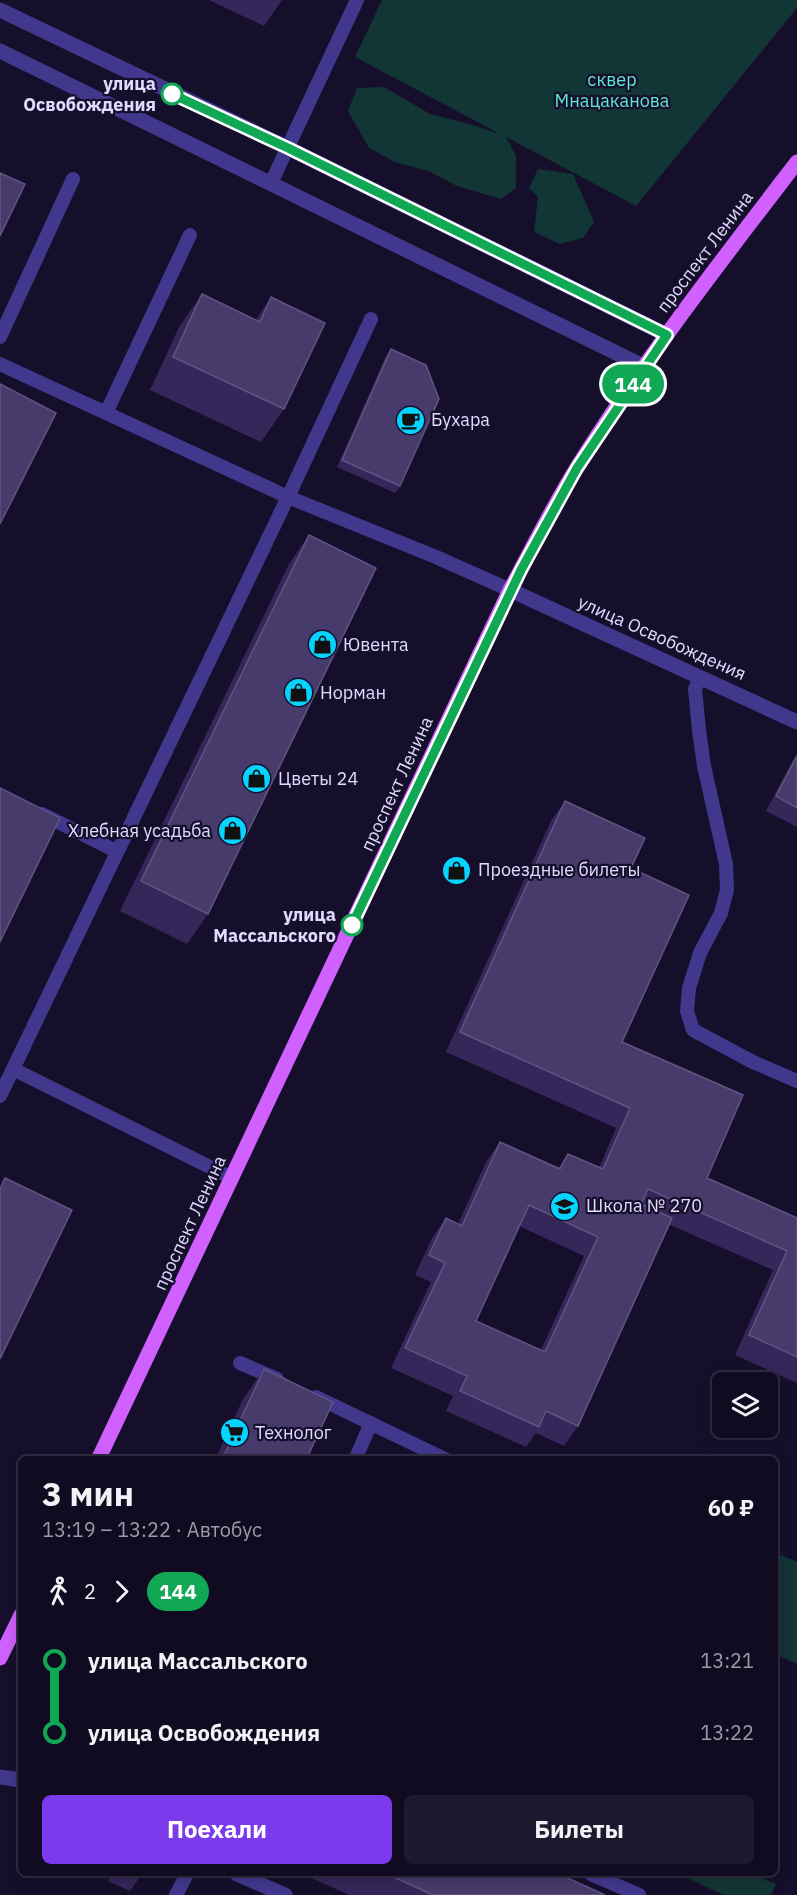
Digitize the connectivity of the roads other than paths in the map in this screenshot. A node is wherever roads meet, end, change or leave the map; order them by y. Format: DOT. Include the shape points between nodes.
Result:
graph roads {
  1 [pos="357,0"];
  2 [pos="0,10"];
  3 [pos="0,51"];
  4 [pos="288,148"];
  5 [pos="797,162"];
  6 [pos="73,179"];
  7 [pos="271,183"];
  8 [pos="190,235"];
  9 [pos="371,319"];
  10 [pos="667,335"];
  11 [pos="0,337"];
  12 [pos="0,364"];
  13 [pos="645,367"];
  14 [pos="106,413"];
  15 [pos="288,497"];
  16 [pos="510,590"];
  17 [pos="700,677"];
  18 [pos="797,722"];
  19 [pos="32,809"];
  20 [pos="116,851"];
  21 [pos="13,1069"];
  22 [pos="797,1081"];
  23 [pos="0,1096"];
  24 [pos="232,1178"];
  25 [pos="240,1363"];
  26 [pos="371,1423"];
  27 [pos="100,1456"];
  28 [pos="357,1456"];
  29 [pos="439,1456"];
  30 [pos="18,1621"];
  31 [pos="0,1658"];
  32 [pos="0,1777"];
  33 [pos="18,1780"];
  34 [pos="186,1876"];
  35 [pos="242,1876"];
  36 [pos="596,1876"];
  37 [pos="176,1895"];
  38 [pos="285,1895"];
  39 [pos="639,1895"];
  1 -- 4 [label="lane"];
  2 -- 4 [label="street"];
  3 -- 7 [label="street"];
  4 -- 7 [label="lane"];
  4 -- 10 [label="street"];
  5 -- 10 [label="main road, проспект Ленина"];
  6 -- 11 [label="lane"];
  7 -- 13 [label="street"];
  8 -- 14 [label="lane"];
  9 -- 15 [label="lane"];
  10 -- 13 [label="main road, проспект Ленина"];
  12 -- 14 [label="lane"];
  13 -- 16 [label="main road, проспект Ленина" via="577,468"];
  14 -- 15 [label="lane"];
  15 -- 16 [label="lane"];
  15 -- 20 [label="lane"];
  16 -- 17 [label="street, улица Освобождения"];
  16 -- 24 [label="main road, проспект Ленина"];
  17 -- 18 [label="street, улица Освобождения"];
  17 -- 22 [label="lane" via="695,689 699,730 726,864 727,890 688,988 687,1011 693,1030"];
  19 -- 20 [label="lane"];
  20 -- 21 [label="lane"];
  21 -- 23 [label="lane"];
  21 -- 24 [label="lane"];
  24 -- 27 [label="main road, проспект Ленина"];
  25 -- 26 [label="lane"];
  26 -- 28 [label="lane"];
  26 -- 29 [label="lane"];
  30 -- 31 [label="main road"];
  32 -- 33 [label="street"];
  34 -- 37 [label="lane"];
  35 -- 38 [label="street"];
  36 -- 39 [label="lane"];
}
